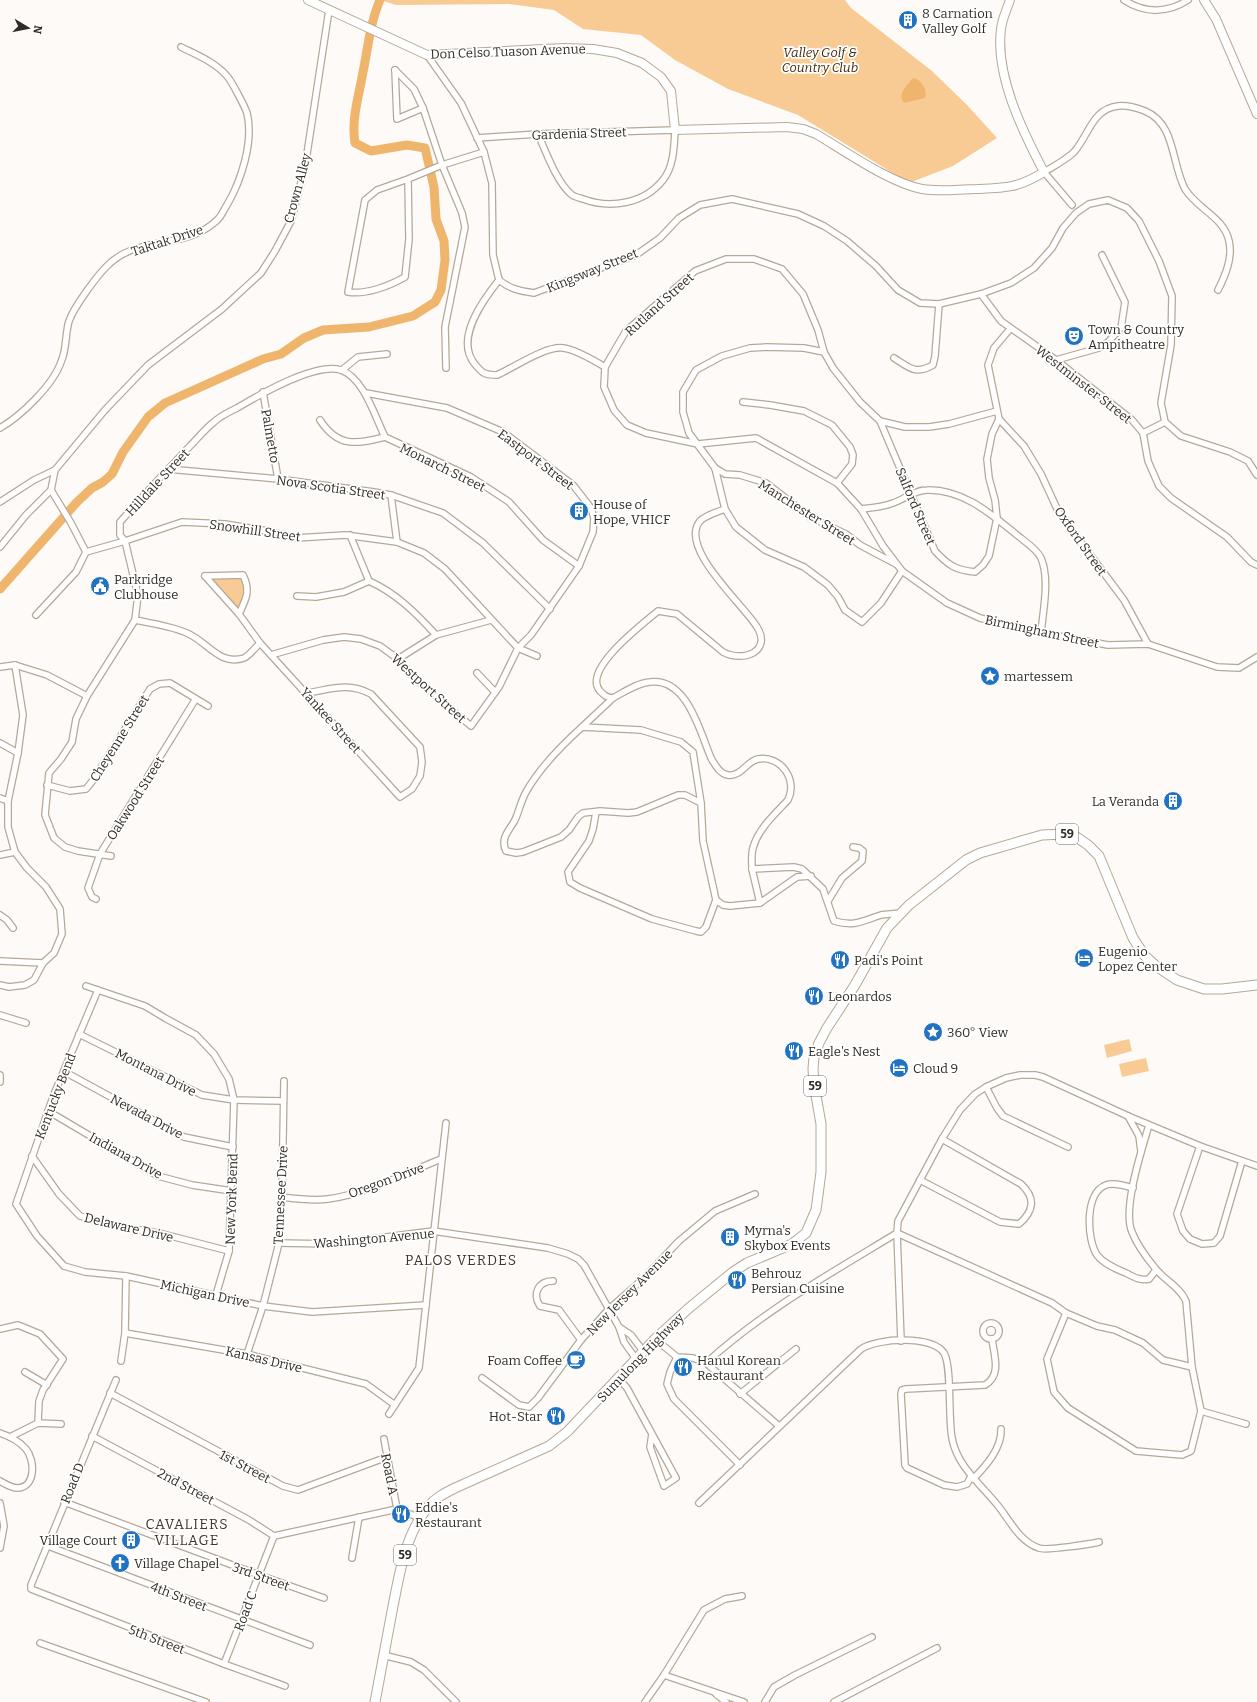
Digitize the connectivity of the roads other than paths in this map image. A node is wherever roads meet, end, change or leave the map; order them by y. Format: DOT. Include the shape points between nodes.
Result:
graph roads {
  1 [pos="308,0"];
  2 [pos="1010,0"];
  3 [pos="1124,0"];
  4 [pos="1188,0"];
  5 [pos="1204,0"];
  6 [pos="329,10"];
  7 [pos="181,47"];
  8 [pos="427,55"];
  9 [pos="423,108"];
  10 [pos="1257,114"];
  11 [pos="675,130"];
  12 [pos="538,134"];
  13 [pos="480,138"];
  14 [pos="484,152"];
  15 [pos="442,165"];
  16 [pos="1044,172"];
  17 [pos="408,179"];
  18 [pos="1072,205"];
  19 [pos="1102,255"];
  20 [pos="499,280"];
  21 [pos="1218,290"];
  22 [pos="981,294"];
  23 [pos="939,304"];
  24 [pos="1010,329"];
  25 [pos="824,352"];
  26 [pos="387,354"];
  27 [pos="894,358"];
  28 [pos="1056,360"];
  29 [pos="605,367"];
  30 [pos="446,368"];
  31 [pos="342,370"];
  32 [pos="263,392"];
  33 [pos="366,393"];
  34 [pos="743,402"];
  35 [pos="997,411"];
  36 [pos="320,420"];
  37 [pos="999,420"];
  38 [pos="880,421"];
  39 [pos="1165,422"];
  40 [pos="0,428"];
  41 [pos="1143,433"];
  42 [pos="385,437"];
  43 [pos="698,444"];
  44 [pos="715,468"];
  45 [pos="168,469"];
  46 [pos="55,470"];
  47 [pos="1257,475"];
  48 [pos="278,479"];
  49 [pos="837,483"];
  50 [pos="50,490"];
  51 [pos="911,494"];
  52 [pos="391,495"];
  53 [pos="0,502"];
  54 [pos="725,509"];
  55 [pos="861,509"];
  56 [pos="997,518"];
  57 [pos="350,535"];
  58 [pos="125,541"];
  59 [pos="397,542"];
  60 [pos="0,547"];
  61 [pos="86,552"];
  62 [pos="897,565"];
  63 [pos="1257,565"];
  64 [pos="579,566"];
  65 [pos="902,571"];
  66 [pos="369,581"];
  67 [pos="297,596"];
  68 [pos="550,609"];
  69 [pos="239,614"];
  70 [pos="36,615"];
  71 [pos="136,620"];
  72 [pos="491,620"];
  73 [pos="1041,633"];
  74 [pos="436,635"];
  75 [pos="260,643"];
  76 [pos="1148,644"];
  77 [pos="518,648"];
  78 [pos="271,654"];
  79 [pos="537,656"];
  80 [pos="1257,657"];
  81 [pos="398,659"];
  82 [pos="15,665"];
  83 [pos="0,667"];
  84 [pos="477,673"];
  85 [pos="495,692"];
  86 [pos="307,693"];
  87 [pos="87,696"];
  88 [pos="613,698"];
  89 [pos="196,700"];
  90 [pos="208,706"];
  91 [pos="471,726"];
  92 [pos="582,727"];
  93 [pos="0,743"];
  94 [pos="18,753"];
  95 [pos="47,785"];
  96 [pos="0,798"];
  97 [pos="8,801"];
  98 [pos="701,803"];
  99 [pos="596,812"];
  100 [pos="853,847"];
  101 [pos="15,852"];
  102 [pos="100,854"];
  103 [pos="0,855"];
  104 [pos="111,856"];
  105 [pos="752,869"];
  106 [pos="811,876"];
  107 [pos="96,899"];
  108 [pos="716,900"];
  109 [pos="828,901"];
  110 [pos="760,903"];
  111 [pos="900,913"];
  112 [pos="0,915"];
  113 [pos="13,928"];
  114 [pos="0,961"];
  115 [pos="43,963"];
  116 [pos="0,985"];
  117 [pos="1257,985"];
  118 [pos="86,986"];
  119 [pos="98,990"];
  120 [pos="0,1015"];
  121 [pos="26,1023"];
  122 [pos="79,1034"];
  123 [pos="65,1072"];
  124 [pos="0,1076"];
  125 [pos="284,1081"];
  126 [pos="0,1082"];
  127 [pos="986,1087"];
  128 [pos="234,1100"];
  129 [pos="283,1101"];
  130 [pos="48,1111"];
  131 [pos="1128,1116"];
  132 [pos="446,1124"];
  133 [pos="1149,1125"];
  134 [pos="942,1139"];
  135 [pos="1200,1146"];
  136 [pos="234,1147"];
  137 [pos="1068,1147"];
  138 [pos="1141,1153"];
  139 [pos="32,1156"];
  140 [pos="441,1159"];
  141 [pos="1242,1161"];
  142 [pos="1257,1166"];
  143 [pos="920,1180"];
  144 [pos="1133,1188"];
  145 [pos="232,1191"];
  146 [pos="755,1194"];
  147 [pos="282,1197"];
  148 [pos="16,1204"];
  149 [pos="433,1231"];
  150 [pos="897,1233"];
  151 [pos="279,1243"];
  152 [pos="229,1251"];
  153 [pos="1156,1270"];
  154 [pos="126,1276"];
  155 [pos="553,1282"];
  156 [pos="216,1295"];
  157 [pos="426,1305"];
  158 [pos="263,1306"];
  159 [pos="609,1309"];
  160 [pos="1066,1313"];
  161 [pos="619,1327"];
  162 [pos="0,1329"];
  163 [pos="125,1333"];
  164 [pos="655,1339"];
  165 [pos="992,1339"];
  166 [pos="581,1340"];
  167 [pos="901,1341"];
  168 [pos="796,1350"];
  169 [pos="643,1351"];
  170 [pos="247,1354"];
  171 [pos="677,1357"];
  172 [pos="636,1359"];
  173 [pos="121,1360"];
  174 [pos="706,1363"];
  175 [pos="1192,1367"];
  176 [pos="25,1372"];
  177 [pos="482,1378"];
  178 [pos="618,1378"];
  179 [pos="116,1380"];
  180 [pos="48,1385"];
  181 [pos="949,1387"];
  182 [pos="110,1393"];
  183 [pos="740,1394"];
  184 [pos="395,1405"];
  185 [pos="1201,1411"];
  186 [pos="389,1414"];
  187 [pos="38,1423"];
  188 [pos="61,1424"];
  189 [pos="1246,1424"];
  190 [pos="779,1426"];
  191 [pos="1001,1429"];
  192 [pos="0,1433"];
  193 [pos="652,1434"];
  194 [pos="92,1436"];
  195 [pos="10,1437"];
  196 [pos="384,1439"];
  197 [pos="387,1457"];
  198 [pos="740,1465"];
  199 [pos="972,1477"];
  200 [pos="0,1481"];
  201 [pos="64,1502"];
  202 [pos="699,1502"];
  203 [pos="0,1503"];
  204 [pos="397,1509"];
  205 [pos="359,1517"];
  206 [pos="420,1518"];
  207 [pos="274,1536"];
  208 [pos="1099,1542"];
  209 [pos="48,1546"];
  210 [pos="0,1548"];
  211 [pos="352,1558"];
  212 [pos="259,1575"];
  213 [pos="30,1587"];
  214 [pos="742,1596"];
  215 [pos="324,1598"];
  216 [pos="242,1620"];
  217 [pos="872,1637"];
  218 [pos="40,1643"];
  219 [pos="310,1645"];
  220 [pos="937,1648"];
  221 [pos="383,1655"];
  222 [pos="224,1664"];
  223 [pos="664,1675"];
  224 [pos="285,1686"];
  225 [pos="711,1690"];
  226 [pos="206,1702"];
  227 [pos="375,1702"];
  228 [pos="456,1702"];
  229 [pos="645,1702"];
  230 [pos="726,1702"];
  231 [pos="744,1702"];
  232 [pos="765,1702"];
  233 [pos="834,1702"];
  1 -- 6 [label="street, Don Celso Tuason Avenue"];
  2 -- 16 [label="street" via="1001,29 1003,68 1028,140"];
  3 -- 4 [label="street" via="1139,7 1158,11"];
  5 -- 10 [label="street" via="1216,19"];
  6 -- 8 [label="street, Don Celso Tuason Avenue"];
  6 -- 46 [label="street, Crown Alley" via="305,167 291,221 275,251 261,273 222,309 148,365 105,410"];
  7 -- 40 [label="street, Taktak Drive" via="207,59 227,76 247,112 249,140 236,188 219,218 206,229 179,239 132,249 107,266 74,310 69,322 66,348 53,377 16,417"];
  8 -- 11 [label="street, Don Celso Tuason Avenue" via="564,48 617,53 642,63 661,77 672,91"];
  8 -- 13 [label="street" via="461,103"];
  9 -- 9 [label="street" via="414,89 395,70 397,119"];
  9 -- 15 [label="street"];
  11 -- 12 [label="street, Gardenia Street"];
  11 -- 12 [label="street" via="673,160 664,180 646,195 619,205 595,204 572,195 557,175"];
  11 -- 16 [label="street" via="786,127 803,129 816,134 890,178 922,189 1009,188 1028,182"];
  12 -- 13 [label="street, Gardenia Street"];
  13 -- 14 [label="street"];
  14 -- 15 [label="street"];
  14 -- 20 [label="street" via="492,183 493,255"];
  15 -- 17 [label="street"];
  15 -- 30 [label="street" via="462,213 465,227 444,327"];
  16 -- 18 [label="street"];
  16 -- 21 [label="street" via="1074,152 1101,112 1120,106 1136,108 1151,114 1161,123 1168,136 1185,189 1194,201 1219,221 1227,233 1230,251 1224,280"];
  17 -- 17 [label="street" via="409,239 405,277 394,284 348,292 365,200 377,190"];
  19 -- 28 [label="street" via="1125,302 1121,328 1099,348"];
  20 -- 23 [label="street, Kingsway Street" via="508,287 534,293 636,255 660,238 679,218 700,205 732,199 798,214 824,226 847,241 876,266 898,290 920,303"];
  20 -- 29 [label="street" via="475,314 467,345 472,361 482,373 498,375 542,351 563,348"];
  22 -- 23 [label="street, Kingsway Street"];
  22 -- 24 [label="street, Westminster Street" via="1001,322"];
  22 -- 39 [label="street, Kingsway Street" via="1011,283 1034,268 1052,248 1067,223 1089,204 1108,200 1127,208 1139,221 1159,261 1172,296 1171,345 1161,403"];
  23 -- 27 [label="street" via="933,365 923,371 914,371"];
  24 -- 28 [label="street, Westminster Street"];
  24 -- 35 [label="street" via="994,348 988,365"];
  25 -- 29 [label="street, Rutland Street" via="803,294 782,269 754,258 726,259 695,271 626,331"];
  25 -- 38 [label="street, Rutland Street" via="845,385"];
  25 -- 43 [label="street" via="784,347 750,348 722,356 696,370 683,392 689,433"];
  26 -- 31 [label="street" via="358,357"];
  28 -- 41 [label="street, Westminster Street" via="1132,420"];
  29 -- 43 [label="street, Birmingham Street" via="604,387 614,410 626,425 646,433"];
  31 -- 32 [label="street, Hilldale Street" via="314,372"];
  31 -- 33 [label="street, Monarch Street"];
  32 -- 45 [label="street, Hilldale Street" via="214,421"];
  32 -- 48 [label="street, Palmetto"];
  33 -- 42 [label="street, Monarch Street"];
  33 -- 64 [label="street, Eastport Street" via="448,408 503,432 573,485 591,508 594,518 593,532"];
  34 -- 49 [label="street" via="804,411 832,425 854,455 852,464"];
  35 -- 37 [label="street"];
  35 -- 38 [label="street" via="929,427 905,427"];
  36 -- 42 [label="street" via="336,439 360,443"];
  37 -- 56 [label="street, Salford Street" via="992,434 988,459"];
  37 -- 76 [label="street, Oxford Street" via="1024,446 1041,474 1059,513 1124,600"];
  38 -- 51 [label="street, Salford Street"];
  39 -- 41 [label="street"];
  39 -- 47 [label="street" via="1181,436 1230,452 1248,461"];
  41 -- 63 [label="street, Westminster Street" via="1148,461 1159,486 1171,498 1227,537"];
  42 -- 64 [label="street, Monarch Street" via="471,477 509,502 543,540"];
  43 -- 44 [label="street"];
  43 -- 49 [label="street, Birmingham Street" via="756,438"];
  44 -- 54 [label="street"];
  44 -- 62 [label="street, Manchester Street" via="725,474 740,475 766,483 810,517 846,534 860,545"];
  45 -- 48 [label="street, Nova Scotia Street"];
  45 -- 58 [label="street, Hilldale Street" via="120,522 120,535"];
  46 -- 50 [label="street"];
  46 -- 53 [label="street"];
  48 -- 52 [label="street, Nova Scotia Street"];
  49 -- 55 [label="street, Birmingham Street"];
  50 -- 60 [label="street"];
  50 -- 61 [label="street"];
  51 -- 55 [label="street" via="894,503"];
  51 -- 56 [label="street" via="920,490 940,490 976,504"];
  51 -- 56 [label="street, Salford Street" via="935,551 955,569 975,572 983,565 989,556"];
  52 -- 59 [label="street"];
  52 -- 68 [label="street, Nova Scotia Street" via="443,513 484,543"];
  54 -- 65 [label="street" via="736,527 765,550 804,567 828,584 845,610 862,622 881,603"];
  54 -- 88 [label="street" via="703,518 699,523 697,538 700,553 707,566 757,626 761,640 759,647 748,655 731,656 677,614 658,611 623,640 602,664 596,681 598,688 604,695"];
  55 -- 62 [label="street, Birmingham Street"];
  56 -- 73 [label="street" via="1041,557 1046,577"];
  57 -- 58 [label="street, Snowhill Street" via="296,538 225,524 182,522"];
  57 -- 59 [label="street, Snowhill Street"];
  57 -- 66 [label="street"];
  58 -- 61 [label="street, Snowhill Street"];
  58 -- 71 [label="street, Hilldale Street" via="138,596"];
  59 -- 72 [label="street, Snowhill Street" via="424,553 445,569"];
  61 -- 70 [label="street" via="76,572"];
  62 -- 65 [label="street, Birmingham Street"];
  64 -- 68 [label="street, Eastport Street"];
  65 -- 73 [label="street, Birmingham Street" via="947,603 980,618"];
  66 -- 67 [label="street" via="344,592 316,597"];
  66 -- 74 [label="street" via="383,587 416,612"];
  68 -- 77 [label="street, Eastport Street" via="531,636"];
  69 -- 69 [label="street, Yankee Street" via="230,603 205,576 243,575 248,584 247,597"];
  69 -- 75 [label="street, Yankee Street"];
  71 -- 75 [label="street" via="191,635 221,657 230,659 245,658"];
  71 -- 87 [label="street, Hilldale Street"];
  72 -- 74 [label="street"];
  72 -- 77 [label="street, Snowhill Street"];
  73 -- 76 [label="street, Birmingham Street" via="1108,645"];
  74 -- 81 [label="street"];
  75 -- 78 [label="street, Yankee Street"];
  76 -- 80 [label="street, Birmingham Street" via="1217,667 1239,668"];
  77 -- 79 [label="street, Snowhill Street"];
  77 -- 85 [label="street, Eastport Street"];
  78 -- 81 [label="street, Westport Street" via="344,637 361,639 380,646"];
  78 -- 86 [label="street, Yankee Street"];
  81 -- 91 [label="street, Westport Street" via="415,679"];
  82 -- 83 [label="street"];
  82 -- 87 [label="street" via="47,674"];
  82 -- 94 [label="street" via="23,715"];
  84 -- 85 [label="street"];
  85 -- 91 [label="street, Eastport Street"];
  86 -- 86 [label="street, Yankee Street" via="347,686 371,694 420,748 420,776 412,789 400,796"];
  87 -- 95 [label="street, Hilldale Street" via="76,719 72,742 49,773"];
  88 -- 92 [label="street"];
  88 -- 105 [label="street" via="650,682 670,684 687,702 711,758 716,767 725,774 735,775 756,760 764,759 776,763 787,772 792,784 791,793 759,835 751,853"];
  89 -- 90 [label="street, Cheyenne Street"];
  89 -- 95 [label="street, Cheyenne Street" via="170,683 159,684 150,689 86,789 70,791"];
  89 -- 102 [label="street, Oakwood Street"];
  92 -- 98 [label="street" via="641,730 681,742 693,752"];
  92 -- 99 [label="street" via="538,772 504,838 503,845 506,851 522,852 561,837 583,813"];
  93 -- 94 [label="street"];
  94 -- 97 [label="street"];
  95 -- 102 [label="street, Hilldale Street" via="45,815 54,838 64,847"];
  96 -- 97 [label="street"];
  97 -- 101 [label="street" via="8,827"];
  98 -- 99 [label="street" via="685,795 678,795 628,814"];
  98 -- 108 [label="street" via="703,841"];
  99 -- 108 [label="street" via="589,841 568,872 570,882 652,919 701,932 706,927"];
  100 -- 109 [label="street" via="863,851 862,861 842,878"];
  101 -- 103 [label="street"];
  101 -- 115 [label="street" via="46,887 60,909 62,934 54,953"];
  102 -- 104 [label="street, Hilldale Street"];
  102 -- 107 [label="street, Oakwood Street" via="88,888 92,897"];
  105 -- 106 [label="street" via="794,867"];
  105 -- 110 [label="street"];
  106 -- 109 [label="street" via="823,889"];
  106 -- 110 [label="street" via="797,877"];
  108 -- 110 [label="street" via="730,906"];
  109 -- 111 [label="street" via="834,921 845,924 859,924 883,915"];
  111 -- 117 [label="main road, Sumulong Highway / 59" via="973,856 1042,835 1070,835 1084,842 1099,856 1133,938 1144,955 1156,966 1177,980 1204,989"];
  111 -- 164 [label="main road, Sumulong Highway / 59" via="887,928 855,985 824,1032 815,1052 813,1076 821,1124 821,1172 817,1203 808,1229 792,1244 747,1263 733,1272 688,1308"];
  112 -- 113 [label="street"];
  114 -- 115 [label="street"];
  115 -- 116 [label="street" via="34,980 25,985"];
  118 -- 119 [label="street"];
  119 -- 122 [label="street, Kentucky Bend"];
  119 -- 128 [label="street" via="145,1006 196,1035 214,1054 229,1079"];
  120 -- 121 [label="street"];
  122 -- 123 [label="street, Kentucky Bend"];
  122 -- 128 [label="street, Montana Drive" via="202,1095"];
  123 -- 130 [label="street, Kentucky Bend"];
  123 -- 136 [label="street, Nevada Drive" via="184,1137"];
  124 -- 126 [label="street"];
  125 -- 129 [label="street, Tennessee Drive"];
  127 -- 131 [label="street" via="1013,1076 1035,1075"];
  127 -- 134 [label="street" via="975,1094 960,1110"];
  127 -- 137 [label="street" via="1003,1116"];
  128 -- 129 [label="street, Montana Drive"];
  128 -- 136 [label="street, New York Bend"];
  129 -- 147 [label="street, Tennessee Drive"];
  130 -- 139 [label="street, Kentucky Bend"];
  130 -- 145 [label="street, Indiana Drive" via="158,1176 192,1185"];
  131 -- 133 [label="street"];
  131 -- 138 [label="street" via="1139,1136"];
  132 -- 140 [label="street"];
  133 -- 135 [label="street"];
  133 -- 138 [label="street"];
  134 -- 143 [label="street"];
  134 -- 143 [label="street" via="1021,1184 1031,1199 1027,1216 1019,1224 1000,1222"];
  135 -- 141 [label="street"];
  135 -- 141 [label="street" via="1177,1214 1183,1231 1190,1239 1202,1244 1214,1243 1220,1236"];
  136 -- 145 [label="street, New York Bend"];
  138 -- 144 [label="street"];
  139 -- 148 [label="street, Kentucky Bend"];
  139 -- 152 [label="street, Delaware Drive" via="59,1194 80,1216"];
  140 -- 147 [label="street, Oregon Drive" via="360,1191 328,1199"];
  140 -- 149 [label="street"];
  141 -- 142 [label="street"];
  143 -- 150 [label="street" via="898,1221"];
  144 -- 153 [label="street" via="1129,1214 1131,1231"];
  144 -- 153 [label="street" via="1114,1184 1098,1190 1092,1201 1089,1224 1092,1242 1097,1255 1116,1270 1138,1279 1149,1279"];
  145 -- 152 [label="street, New York Bend"];
  146 -- 159 [label="street, New Jersey Avenue" via="715,1211 679,1241 642,1280"];
  147 -- 151 [label="street, Tennessee Drive"];
  148 -- 154 [label="street, Michigan Drive" via="37,1236 64,1266 85,1272"];
  149 -- 151 [label="street, Washington Avenue" via="332,1244"];
  149 -- 157 [label="street"];
  149 -- 159 [label="street, Washington Avenue" via="548,1248 568,1254 584,1265"];
  150 -- 160 [label="street" via="1052,1303"];
  150 -- 167 [label="street"];
  150 -- 174 [label="street" via="759,1319"];
  151 -- 158 [label="street, Tennessee Drive"];
  152 -- 156 [label="street, New York Bend"];
  153 -- 175 [label="street" via="1184,1296"];
  154 -- 156 [label="street, Michigan Drive"];
  154 -- 163 [label="street"];
  155 -- 166 [label="street" via="546,1281 541,1284 536,1300 540,1306 559,1310"];
  156 -- 158 [label="street, Michigan Drive"];
  157 -- 158 [label="street, Michigan Drive" via="312,1312"];
  157 -- 184 [label="street" via="419,1368"];
  158 -- 170 [label="street, Tennessee Drive"];
  159 -- 161 [label="street, Washington Avenue"];
  159 -- 166 [label="street, New Jersey Avenue"];
  160 -- 175 [label="street" via="1137,1340 1163,1360"];
  160 -- 185 [label="street" via="1047,1359 1054,1392 1068,1408 1136,1451 1182,1455 1191,1451"];
  161 -- 169 [label="street, Washington Avenue" via="631,1335"];
  161 -- 172 [label="street, Washington Avenue" via="624,1342"];
  162 -- 180 [label="street" via="18,1325 40,1334 56,1350 63,1359"];
  163 -- 170 [label="street, Kansas Drive"];
  163 -- 173 [label="street"];
  164 -- 169 [label="main road, Sumulong Highway / 59"];
  164 -- 171 [label="street"];
  165 -- 181 [label="street" via="996,1367 993,1378 981,1386"];
  166 -- 177 [label="street, New Jersey Avenue" via="529,1407 519,1405"];
  167 -- 181 [label="street" via="929,1343 940,1348 946,1358"];
  167 -- 190 [label="street" via="876,1342 862,1349"];
  168 -- 183 [label="street"];
  169 -- 172 [label="main road, Sumulong Highway / 59"];
  170 -- 184 [label="street, Kansas Drive" via="366,1384"];
  171 -- 174 [label="street" via="693,1358"];
  171 -- 198 [label="street" via="668,1384 674,1398"];
  172 -- 178 [label="main road, Sumulong Highway / 59"];
  174 -- 183 [label="street"];
  175 -- 185 [label="street"];
  176 -- 180 [label="street"];
  178 -- 193 [label="street" via="627,1388"];
  178 -- 206 [label="main road, Sumulong Highway / 59" via="567,1432 549,1446 440,1496"];
  179 -- 182 [label="street, Road D"];
  180 -- 187 [label="street" via="39,1401"];
  181 -- 199 [label="street" via="952,1439 957,1453"];
  181 -- 199 [label="street" via="906,1389 902,1392 905,1466 944,1485 957,1487 967,1484"];
  182 -- 194 [label="street, Road D"];
  182 -- 197 [label="street, 1st Street" via="276,1482 298,1490"];
  183 -- 190 [label="street"];
  184 -- 186 [label="street"];
  185 -- 189 [label="street"];
  187 -- 188 [label="street"];
  187 -- 195 [label="street"];
  190 -- 198 [label="street"];
  191 -- 199 [label="street" via="1002,1438 995,1451 982,1470"];
  192 -- 195 [label="street"];
  193 -- 193 [label="street" via="676,1478 664,1486 650,1447"];
  194 -- 201 [label="street, Road D"];
  194 -- 207 [label="street, 2nd Street"];
  195 -- 200 [label="street" via="27,1450 33,1465 31,1478 25,1486 17,1488"];
  196 -- 197 [label="street, Road A"];
  197 -- 204 [label="street, Road A"];
  198 -- 202 [label="street"];
  199 -- 208 [label="street" via="1013,1527 1039,1549"];
  201 -- 209 [label="street, Road D"];
  201 -- 212 [label="street, 3rd Street"];
  203 -- 210 [label="street" via="4,1526"];
  204 -- 205 [label="street"];
  204 -- 206 [label="street"];
  205 -- 207 [label="street"];
  205 -- 211 [label="street"];
  206 -- 221 [label="main road, Sumulong Highway / 59" via="407,1548"];
  207 -- 212 [label="street, Road C"];
  209 -- 213 [label="street, Road D"];
  209 -- 216 [label="street, 4th Street"];
  212 -- 215 [label="street, 3rd Street"];
  212 -- 216 [label="street, Road C"];
  213 -- 222 [label="street, 5th Street" via="33,1591"];
  214 -- 223 [label="street" via="725,1599 704,1610"];
  216 -- 219 [label="street, 4th Street"];
  216 -- 222 [label="street, Road C"];
  217 -- 232 [label="street" via="774,1687"];
  218 -- 226 [label="street"];
  220 -- 233 [label="street"];
  221 -- 227 [label="main road, Sumulong Highway / 59"];
  221 -- 228 [label="street" via="410,1662 424,1670"];
  222 -- 224 [label="street, 5th Street"];
  223 -- 225 [label="street"];
  223 -- 229 [label="street"];
  225 -- 230 [label="street"];
  225 -- 231 [label="street"];
}
